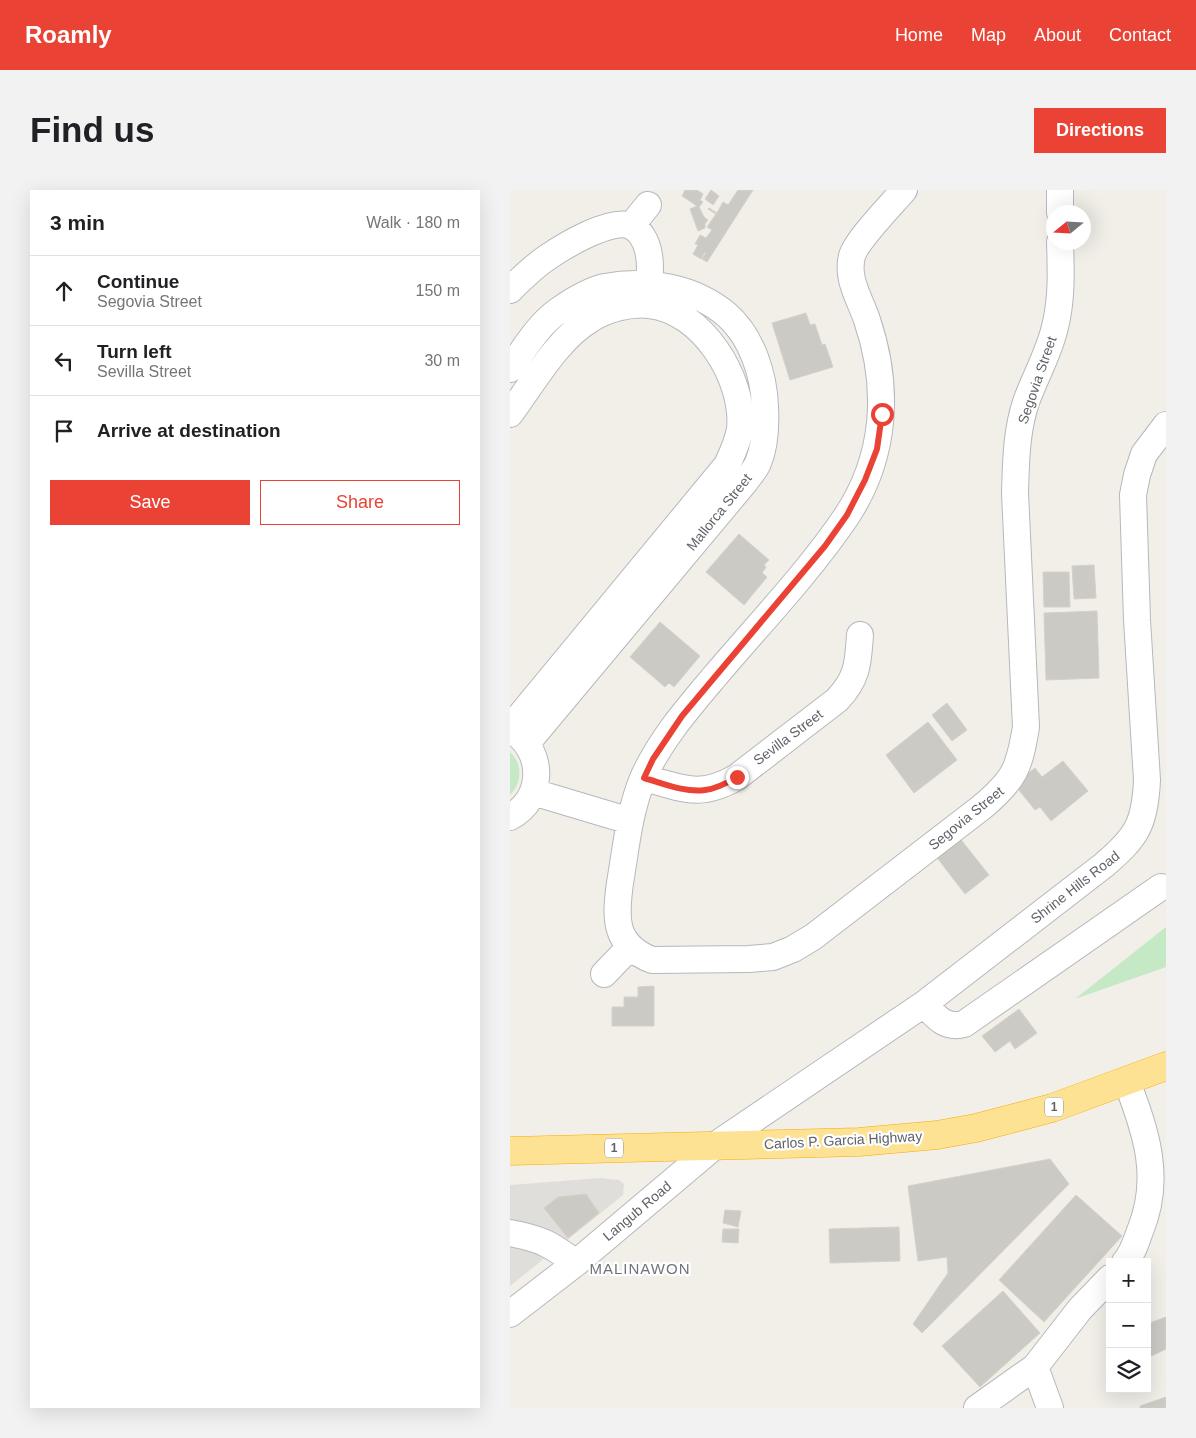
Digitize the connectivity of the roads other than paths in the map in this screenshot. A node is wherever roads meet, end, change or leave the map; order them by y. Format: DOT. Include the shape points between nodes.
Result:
graph roads {
  1 [pos="904,190"];
  2 [pos="1060,190"];
  3 [pos="1060,205"];
  4 [pos="648,206"];
  5 [pos="632,226"];
  6 [pos="1060,250"];
  7 [pos="510,290"];
  8 [pos="649,294"];
  9 [pos="510,369"];
  10 [pos="510,414"];
  11 [pos="1166,424"];
  12 [pos="860,635"];
  13 [pos="516,734"];
  14 [pos="644,778"];
  15 [pos="533,792"];
  16 [pos="510,816"];
  17 [pos="630,821"];
  18 [pos="1161,887"];
  19 [pos="630,947"];
  20 [pos="604,974"];
  21 [pos="924,1004"];
  22 [pos="1166,1066"];
  23 [pos="1127,1082"];
  24 [pos="718,1144"];
  25 [pos="510,1151"];
  26 [pos="510,1233"];
  27 [pos="1128,1258"];
  28 [pos="576,1263"];
  29 [pos="1106,1282"];
  30 [pos="510,1314"];
  31 [pos="1035,1366"];
  32 [pos="977,1408"];
  33 [pos="1050,1408"];
  1 -- 14 [label="street" via="860,242 852,254 850,266 851,279 875,346 880,378 882,414 877,449 865,480 847,515 825,546 682,716"];
  2 -- 3 [label="street"];
  4 -- 5 [label="street"];
  5 -- 7 [label="street" via="605,227 570,244 548,257"];
  5 -- 8 [label="street" via="643,237 647,247"];
  6 -- 19 [label="street, Segovia Street" via="1060,304 1055,329 1026,403 1016,458 1026,727 1022,755 1013,776 982,807 793,949 765,958 668,961 652,960"];
  8 -- 9 [label="street, Mallorca Street" via="604,287 571,302 540,327"];
  8 -- 10 [label="street, Mallorca Street" via="632,305 592,318 574,330"];
  8 -- 13 [label="street, Mallorca Street" via="672,288 693,295 728,316 741,332 761,374 765,396 764,441 758,464 745,482 684,536"];
  11 -- 21 [label="street, Shrine Hills Road" via="1144,454 1133,496 1147,780 1141,821 1122,850 1104,866"];
  12 -- 14 [label="street, Sevilla Street" via="855,677 848,689 737,777 704,790 686,789"];
  13 -- 15 [label="street" via="535,758 537,775"];
  14 -- 17 [label="street"];
  15 -- 16 [label="street" via="522,808"];
  15 -- 17 [label="street"];
  17 -- 19 [label="street" via="617,908 622,937"];
  18 -- 21 [label="street" via="964,1024 950,1026"];
  19 -- 20 [label="street"];
  21 -- 24 [label="street, Shrine Hills Road"];
  22 -- 23 [label="highway, Carlos P. Garcia Highway / 1"];
  23 -- 24 [label="highway, Carlos P. Garcia Highway / 1" via="1044,1110 937,1135 859,1142"];
  23 -- 27 [label="street" via="1150,1158 1151,1193 1143,1226"];
  24 -- 25 [label="highway, Carlos P. Garcia Highway / 1"];
  24 -- 28 [label="street, Langub Road"];
  26 -- 28 [label="street" via="552,1245"];
  28 -- 30 [label="street, Langub Road"];
  29 -- 31 [label="street"];
  31 -- 32 [label="street"];
  31 -- 33 [label="street"];
}
